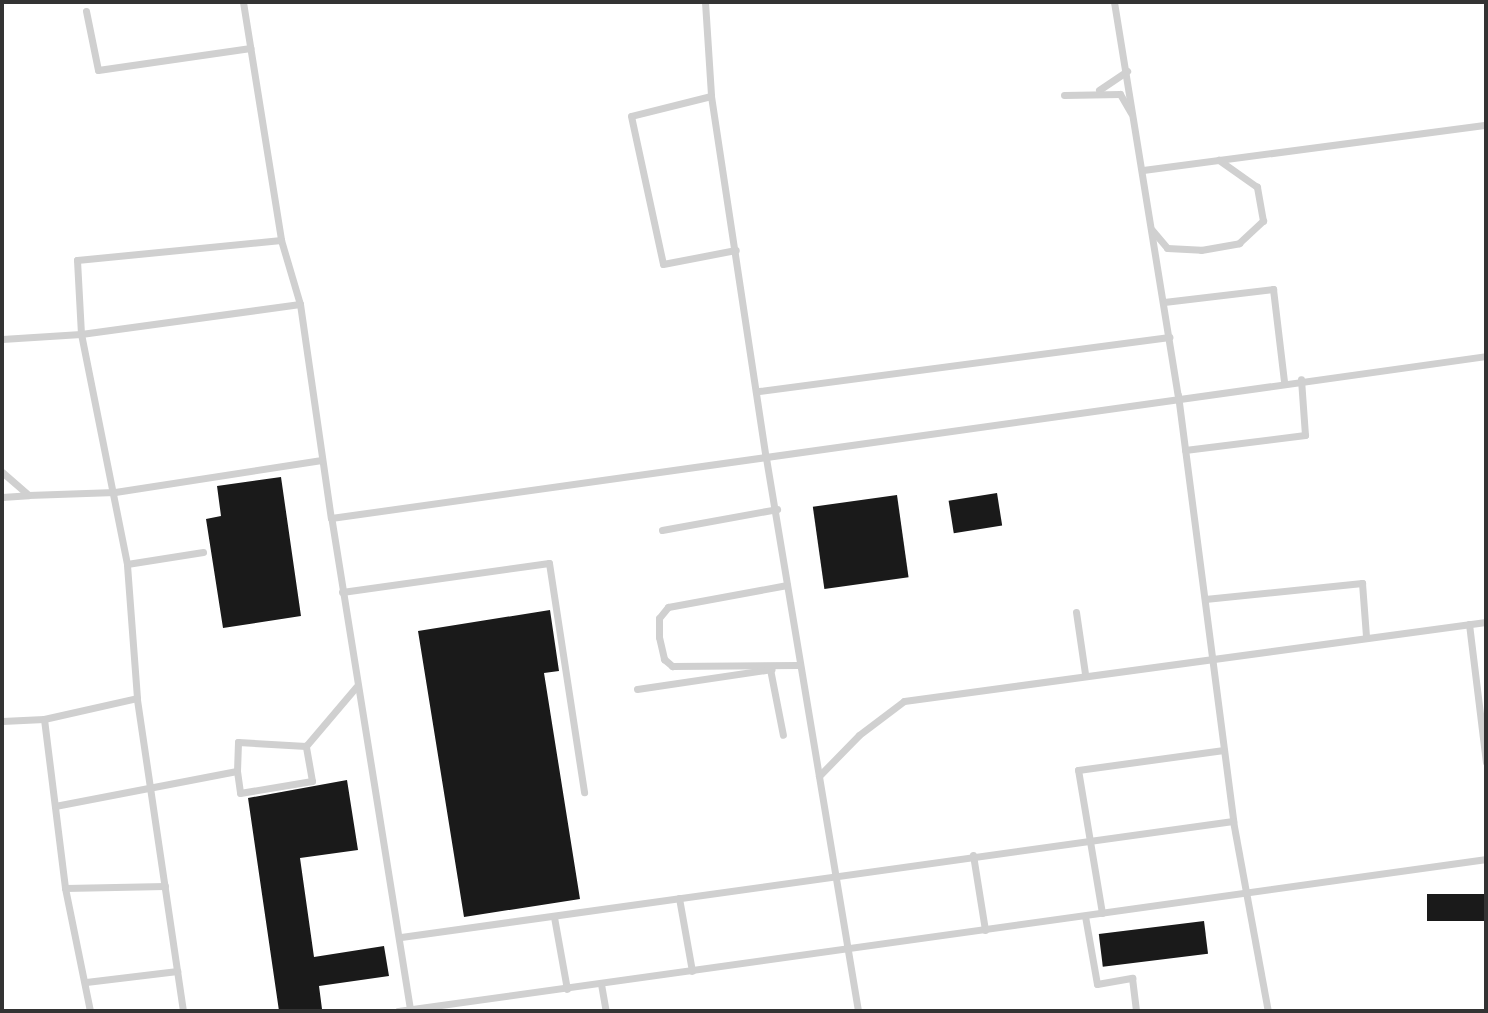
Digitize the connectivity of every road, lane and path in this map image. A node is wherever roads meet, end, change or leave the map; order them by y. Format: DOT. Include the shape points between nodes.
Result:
graph roads {
  1 [pos="243,2"];
  2 [pos="705,2"];
  3 [pos="1114,2"];
  4 [pos="86,11"];
  5 [pos="250,48"];
  6 [pos="1127,71"];
  7 [pos="1096,91"];
  8 [pos="1064,95"];
  9 [pos="711,96"];
  10 [pos="1134,118"];
  11 [pos="1486,125"];
  12 [pos="1219,160"];
  13 [pos="1143,170"];
  14 [pos="1152,230"];
  15 [pos="281,240"];
  16 [pos="736,250"];
  17 [pos="1164,302"];
  18 [pos="300,304"];
  19 [pos="81,334"];
  20 [pos="1169,337"];
  21 [pos="2,339"];
  22 [pos="1486,356"];
  23 [pos="1301,379"];
  24 [pos="1284,381"];
  25 [pos="759,391"];
  26 [pos="1178,395"];
  27 [pos="1185,450"];
  28 [pos="766,458"];
  29 [pos="322,460"];
  30 [pos="2,472"];
  31 [pos="115,492"];
  32 [pos="28,495"];
  33 [pos="2,497"];
  34 [pos="777,509"];
  35 [pos="331,518"];
  36 [pos="662,530"];
  37 [pos="203,552"];
  38 [pos="127,564"];
  39 [pos="787,585"];
  40 [pos="342,592"];
  41 [pos="1205,599"];
  42 [pos="1076,612"];
  43 [pos="1486,622"];
  44 [pos="1469,624"];
  45 [pos="1366,636"];
  46 [pos="1212,655"];
  47 [pos="798,665"];
  48 [pos="770,669"];
  49 [pos="1085,674"];
  50 [pos="356,687"];
  51 [pos="637,689"];
  52 [pos="137,698"];
  53 [pos="44,719"];
  54 [pos="2,721"];
  55 [pos="783,735"];
  56 [pos="306,746"];
  57 [pos="1224,750"];
  58 [pos="1486,762"];
  59 [pos="237,771"];
  60 [pos="819,776"];
  61 [pos="150,787"];
  62 [pos="584,792"];
  63 [pos="55,806"];
  64 [pos="1233,821"];
  65 [pos="1090,840"];
  66 [pos="973,855"];
  67 [pos="1486,859"];
  68 [pos="837,878"];
  69 [pos="165,886"];
  70 [pos="65,888"];
  71 [pos="1250,893"];
  72 [pos="679,898"];
  73 [pos="1102,913"];
  74 [pos="1085,916"];
  75 [pos="554,917"];
  76 [pos="985,930"];
  77 [pos="401,937"];
  78 [pos="850,949"];
  79 [pos="177,971"];
  80 [pos="692,971"];
  81 [pos="86,982"];
  82 [pos="601,984"];
  83 [pos="567,989"];
  84 [pos="485,1000"];
  85 [pos="410,1009"];
  86 [pos="90,1011"];
  87 [pos="183,1011"];
  88 [pos="398,1011"];
  89 [pos="487,1011"];
  90 [pos="606,1011"];
  91 [pos="858,1011"];
  92 [pos="1136,1011"];
  93 [pos="1268,1011"];
  1 -- 5 [label="lane"];
  2 -- 9 [label="lane"];
  3 -- 6 [label="lane"];
  4 -- 5 [label="lane" via="98,70"];
  5 -- 15 [label="lane"];
  6 -- 7 [label="lane" via="1116,83"];
  6 -- 10 [label="lane"];
  7 -- 8 [label="lane"];
  7 -- 10 [label="lane" via="1120,94"];
  9 -- 16 [label="lane"];
  9 -- 16 [label="lane" via="631,116 663,264"];
  10 -- 13 [label="lane"];
  11 -- 12 [label="lane"];
  12 -- 13 [label="lane"];
  12 -- 14 [label="lane" via="1257,187 1263,221 1239,243 1201,250 1167,248"];
  13 -- 14 [label="lane"];
  14 -- 17 [label="lane"];
  15 -- 18 [label="lane"];
  15 -- 19 [label="lane" via="77,260"];
  16 -- 25 [label="lane"];
  17 -- 20 [label="lane"];
  17 -- 24 [label="lane" via="1273,289"];
  18 -- 19 [label="lane"];
  18 -- 29 [label="lane"];
  19 -- 21 [label="lane"];
  19 -- 31 [label="lane"];
  20 -- 25 [label="lane"];
  20 -- 26 [label="lane"];
  22 -- 23 [label="lane"];
  23 -- 24 [label="lane"];
  23 -- 27 [label="lane" via="1305,435"];
  24 -- 26 [label="lane"];
  25 -- 28 [label="lane"];
  26 -- 27 [label="lane"];
  26 -- 28 [label="lane"];
  27 -- 41 [label="lane"];
  28 -- 34 [label="lane"];
  28 -- 35 [label="lane"];
  29 -- 31 [label="lane"];
  29 -- 35 [label="lane"];
  30 -- 32 [label="lane"];
  31 -- 32 [label="lane"];
  31 -- 38 [label="lane"];
  32 -- 33 [label="lane"];
  34 -- 36 [label="lane"];
  34 -- 39 [label="lane"];
  35 -- 40 [label="lane"];
  37 -- 38 [label="lane"];
  38 -- 52 [label="lane"];
  39 -- 47 [label="lane"];
  39 -- 47 [label="lane" via="668,607 659,618 659,637 664,659 672,666"];
  40 -- 50 [label="lane"];
  40 -- 62 [label="lane" via="549,563"];
  41 -- 45 [label="lane" via="1362,583"];
  41 -- 46 [label="lane"];
  42 -- 49 [label="lane"];
  43 -- 44 [label="lane"];
  44 -- 45 [label="lane"];
  44 -- 58 [label="lane"];
  45 -- 46 [label="lane"];
  46 -- 49 [label="lane"];
  46 -- 57 [label="lane"];
  47 -- 48 [label="lane"];
  47 -- 60 [label="lane"];
  48 -- 51 [label="lane"];
  48 -- 55 [label="lane"];
  49 -- 60 [label="lane" via="904,701 859,735"];
  50 -- 56 [label="lane"];
  50 -- 77 [label="lane"];
  52 -- 53 [label="lane"];
  52 -- 61 [label="lane"];
  53 -- 54 [label="lane"];
  53 -- 63 [label="lane"];
  56 -- 59 [label="lane" via="238,742"];
  56 -- 59 [label="lane" via="312,781 240,793"];
  57 -- 64 [label="lane"];
  57 -- 65 [label="lane" via="1078,770"];
  59 -- 61 [label="lane"];
  60 -- 68 [label="lane"];
  61 -- 63 [label="lane"];
  61 -- 69 [label="lane"];
  63 -- 70 [label="lane"];
  64 -- 65 [label="lane"];
  64 -- 71 [label="lane"];
  65 -- 66 [label="lane"];
  65 -- 73 [label="lane"];
  66 -- 68 [label="lane"];
  66 -- 76 [label="lane"];
  67 -- 71 [label="lane"];
  68 -- 72 [label="lane"];
  68 -- 78 [label="lane"];
  69 -- 70 [label="lane"];
  69 -- 79 [label="lane"];
  70 -- 81 [label="lane"];
  71 -- 73 [label="lane"];
  71 -- 93 [label="lane"];
  72 -- 75 [label="lane"];
  72 -- 80 [label="lane"];
  73 -- 74 [label="lane"];
  74 -- 76 [label="lane"];
  74 -- 92 [label="lane" via="1097,984 1132,978"];
  75 -- 77 [label="lane"];
  75 -- 83 [label="lane"];
  76 -- 78 [label="lane"];
  77 -- 85 [label="lane"];
  78 -- 80 [label="lane"];
  78 -- 91 [label="lane"];
  79 -- 81 [label="lane"];
  79 -- 87 [label="lane"];
  80 -- 82 [label="lane"];
  81 -- 86 [label="lane"];
  82 -- 83 [label="lane"];
  82 -- 90 [label="lane"];
  83 -- 84 [label="lane"];
  84 -- 85 [label="lane"];
  84 -- 89 [label="lane"];
  85 -- 88 [label="lane"];
}
